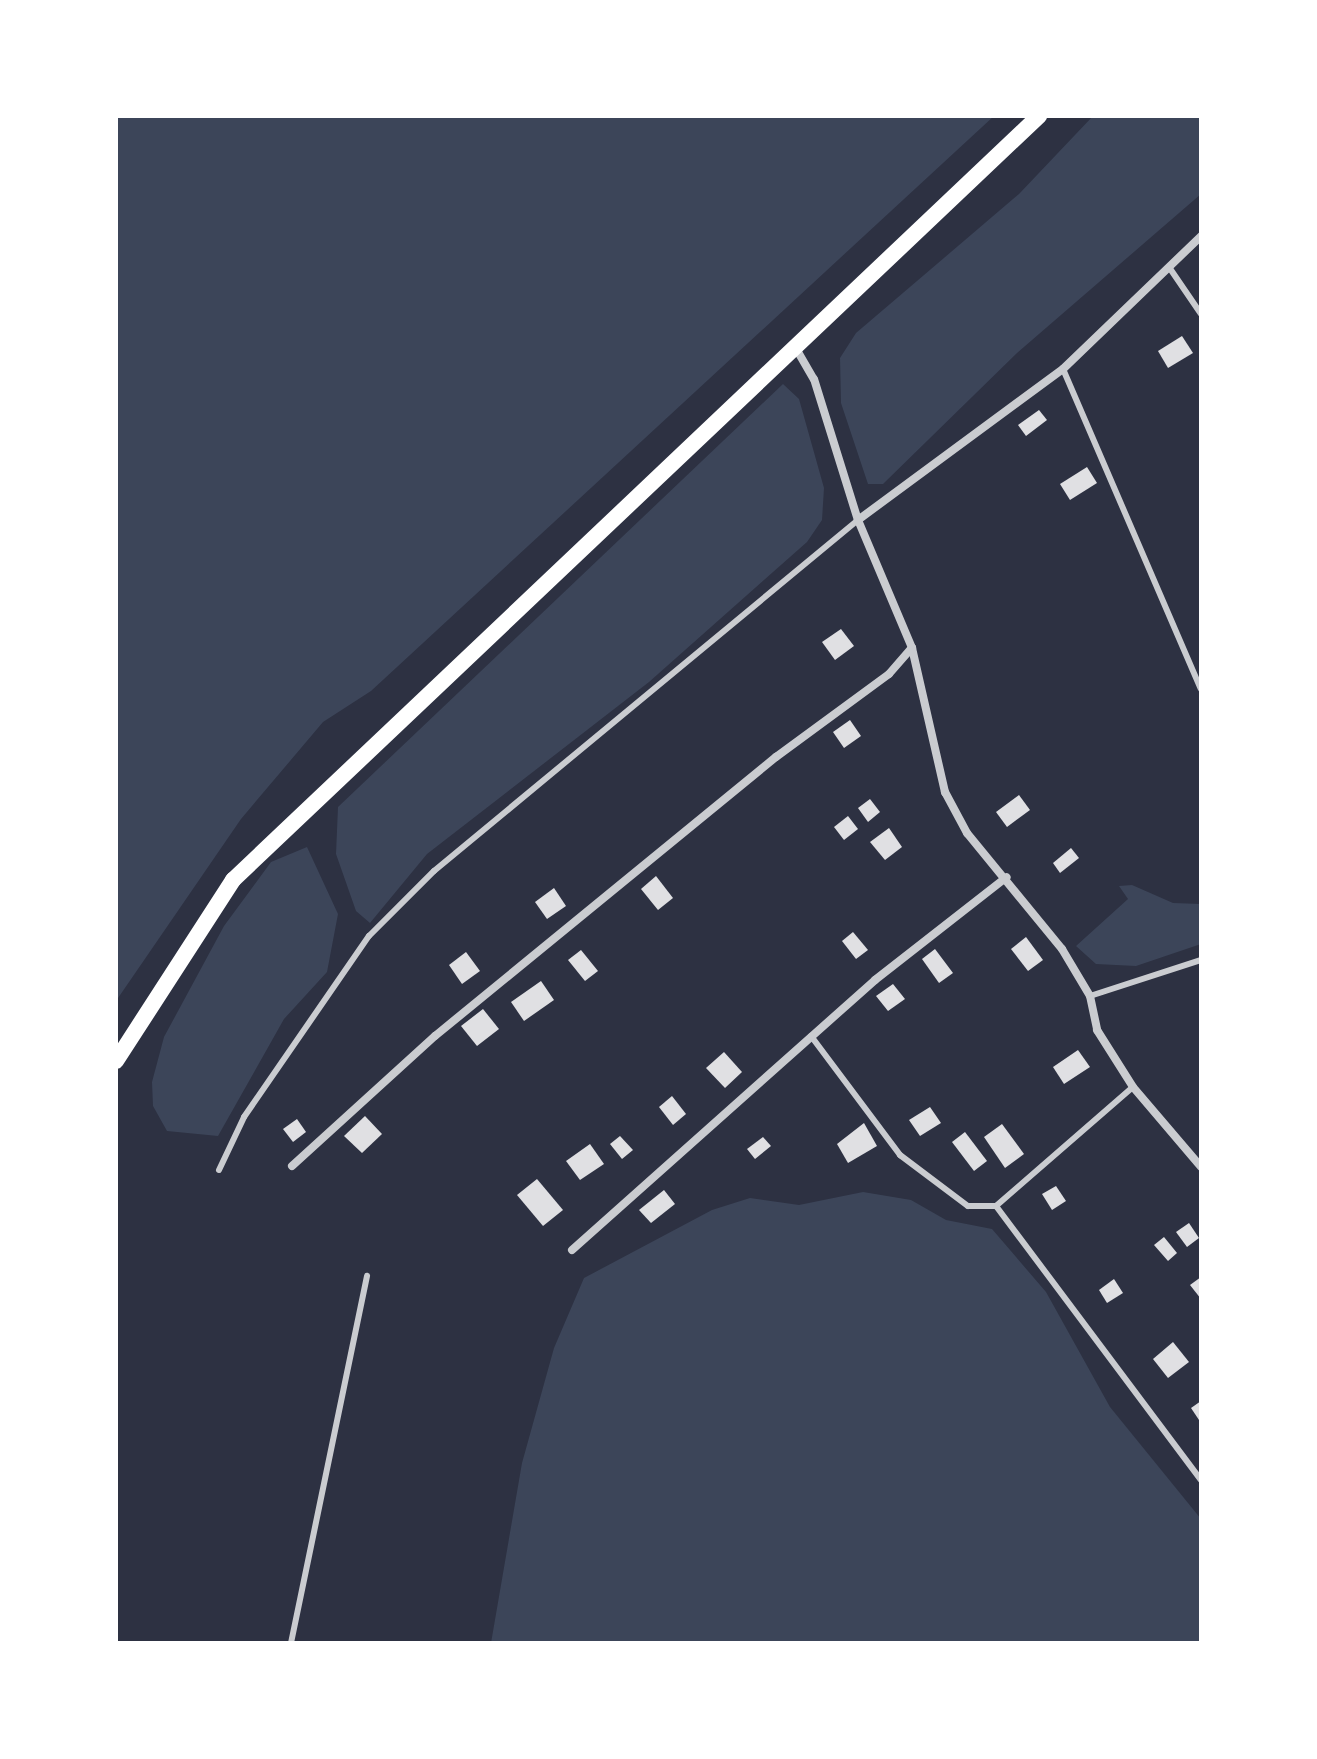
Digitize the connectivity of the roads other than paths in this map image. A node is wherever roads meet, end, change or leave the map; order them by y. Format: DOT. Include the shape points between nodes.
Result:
graph roads {
  1 [pos="1039,116"];
  2 [pos="1201,236"];
  3 [pos="1171,270"];
  4 [pos="1201,314"];
  5 [pos="794,345"];
  6 [pos="1063,369"];
  7 [pos="858,520"];
  8 [pos="912,648"];
  9 [pos="1201,689"];
  10 [pos="1007,877"];
  11 [pos="1201,960"];
  12 [pos="1090,996"];
  13 [pos="811,1036"];
  14 [pos="116,1061"];
  15 [pos="1133,1087"];
  16 [pos="292,1166"];
  17 [pos="1201,1167"];
  18 [pos="219,1170"];
  19 [pos="996,1206"];
  20 [pos="572,1250"];
  21 [pos="367,1276"];
  22 [pos="1201,1480"];
  23 [pos="291,1643"];
  1 -- 5 [label="main road"];
  2 -- 3 [label="street"];
  3 -- 4 [label="lane"];
  3 -- 6 [label="street"];
  5 -- 7 [label="street" via="814,379"];
  5 -- 14 [label="main road" via="233,880"];
  6 -- 7 [label="street"];
  6 -- 9 [label="lane"];
  7 -- 8 [label="street"];
  7 -- 18 [label="lane" via="434,871 369,936 244,1117"];
  8 -- 10 [label="street" via="945,792 967,833"];
  8 -- 16 [label="street" via="889,674 776,757 435,1036"];
  10 -- 12 [label="street"];
  10 -- 13 [label="street"];
  11 -- 12 [label="lane"];
  12 -- 15 [label="street" via="1097,1030"];
  13 -- 19 [label="lane" via="900,1155 944,1194 968,1206"];
  13 -- 20 [label="street"];
  15 -- 17 [label="street"];
  15 -- 19 [label="lane"];
  19 -- 22 [label="lane"];
  21 -- 23 [label="lane"];
}
